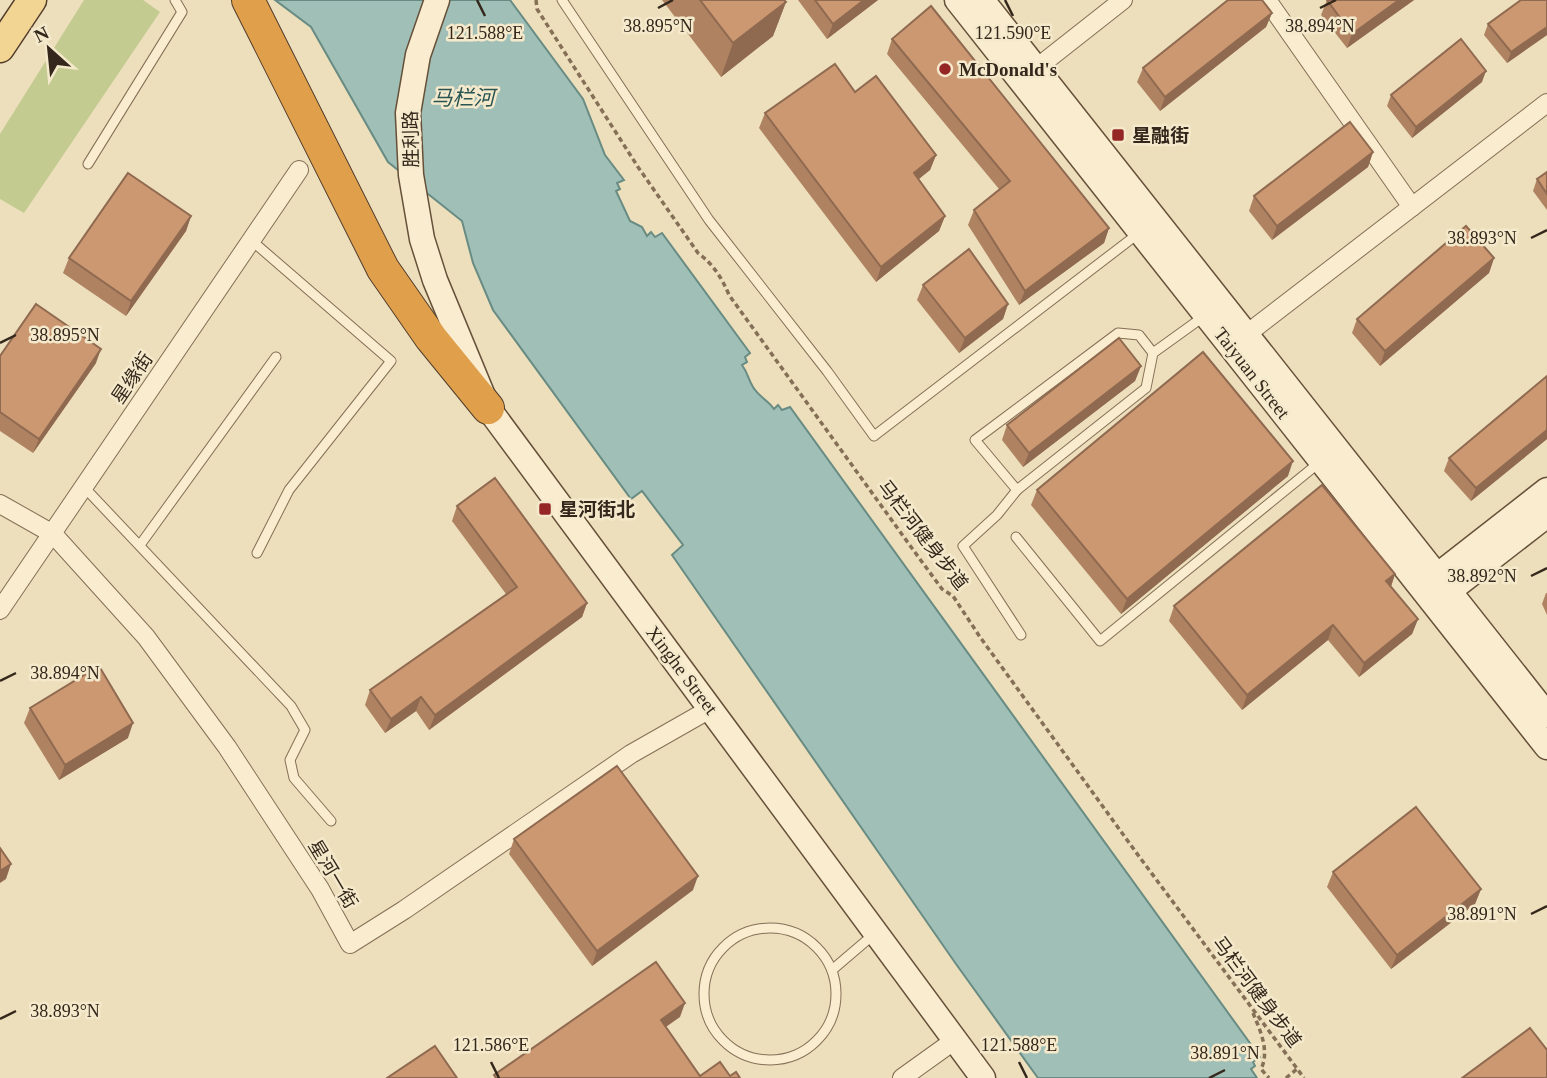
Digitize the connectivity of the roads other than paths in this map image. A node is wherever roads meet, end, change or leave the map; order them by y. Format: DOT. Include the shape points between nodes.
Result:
graph roads {
  1 [pos="32,0"];
  2 [pos="175,0"];
  3 [pos="248,0"];
  4 [pos="437,0"];
  5 [pos="562,0"];
  6 [pos="957,0"];
  7 [pos="982,0"];
  8 [pos="1123,0"];
  9 [pos="1267,0"];
  10 [pos="0,48"];
  11 [pos="1028,74"];
  12 [pos="1547,103"];
  13 [pos="88,164"];
  14 [pos="299,170"];
  15 [pos="1412,207"];
  16 [pos="1148,226"];
  17 [pos="422,239"];
  18 [pos="251,240"];
  19 [pos="1214,309"];
  20 [pos="1238,340"];
  21 [pos="1153,353"];
  22 [pos="276,357"];
  23 [pos="488,408"];
  24 [pos="1329,455"];
  25 [pos="84,487"];
  26 [pos="1017,490"];
  27 [pos="1547,490"];
  28 [pos="0,504"];
  29 [pos="1547,515"];
  30 [pos="53,534"];
  31 [pos="1016,537"];
  32 [pos="139,545"];
  33 [pos="257,553"];
  34 [pos="1438,588"];
  35 [pos="0,610"];
  36 [pos="1021,635"];
  37 [pos="710,709"];
  38 [pos="1547,715"];
  39 [pos="1547,747"];
  40 [pos="331,821"];
  41 [pos="875,934"];
  42 [pos="832,970"];
  43 [pos="955,1040"];
  44 [pos="902,1078"];
  45 [pos="983,1078"];
  1 -- 10 [label="main road"];
  2 -- 13 [label="lane" via="182,12"];
  3 -- 23 [label="highway" via="383,269"];
  4 -- 17 [label="main road, 胜利路" via="418,54 408,113 411,175"];
  5 -- 16 [label="lane" via="709,220 874,436"];
  6 -- 11 [label="main road, Taiyuan Street"];
  7 -- 11 [label="main road, Taiyuan Street"];
  8 -- 11 [label="street"];
  9 -- 15 [label="street"];
  11 -- 16 [label="main road, Taiyuan Street"];
  12 -- 15 [label="street"];
  14 -- 18 [label="street, 星缘街"];
  15 -- 20 [label="street"];
  16 -- 19 [label="main road, Taiyuan Street"];
  17 -- 23 [label="main road, Xinghe Street"];
  18 -- 25 [label="street, 星缘街"];
  18 -- 33 [label="lane" via="390,361 289,490"];
  19 -- 20 [label="main road, Taiyuan Street"];
  19 -- 21 [label="lane"];
  20 -- 24 [label="main road, Taiyuan Street"];
  21 -- 26 [label="lane" via="1146,388"];
  21 -- 26 [label="lane" via="1139,335 1118,333 975,440"];
  22 -- 32 [label="lane"];
  23 -- 37 [label="main road, Xinghe Street"];
  24 -- 31 [label="lane" via="1100,641"];
  24 -- 34 [label="main road, Taiyuan Street"];
  25 -- 30 [label="street, 星缘街"];
  25 -- 32 [label="lane"];
  26 -- 36 [label="lane" via="963,546"];
  27 -- 34 [label="main road"];
  28 -- 30 [label="street, 星河一街"];
  29 -- 34 [label="main road"];
  30 -- 35 [label="street, 星缘街"];
  30 -- 37 [label="street, 星河一街" via="146,637 227,747 320,889 349,944 631,754"];
  32 -- 40 [label="lane" via="291,706 305,730 290,760 294,778"];
  34 -- 38 [label="main road, Taiyuan Street"];
  34 -- 39 [label="main road, Taiyuan Street"];
  37 -- 41 [label="main road, Xinghe Street"];
  41 -- 42 [label="lane"];
  41 -- 43 [label="main road, Xinghe Street"];
  42 -- 42 [label="lane" via="836,992 824,1033 788,1058 745,1056 726,1044 712,1027 704,985 723,946 741,934 762,928 784,929 813,944"];
  43 -- 44 [label="street"];
  43 -- 45 [label="main road, Xinghe Street"];
}
